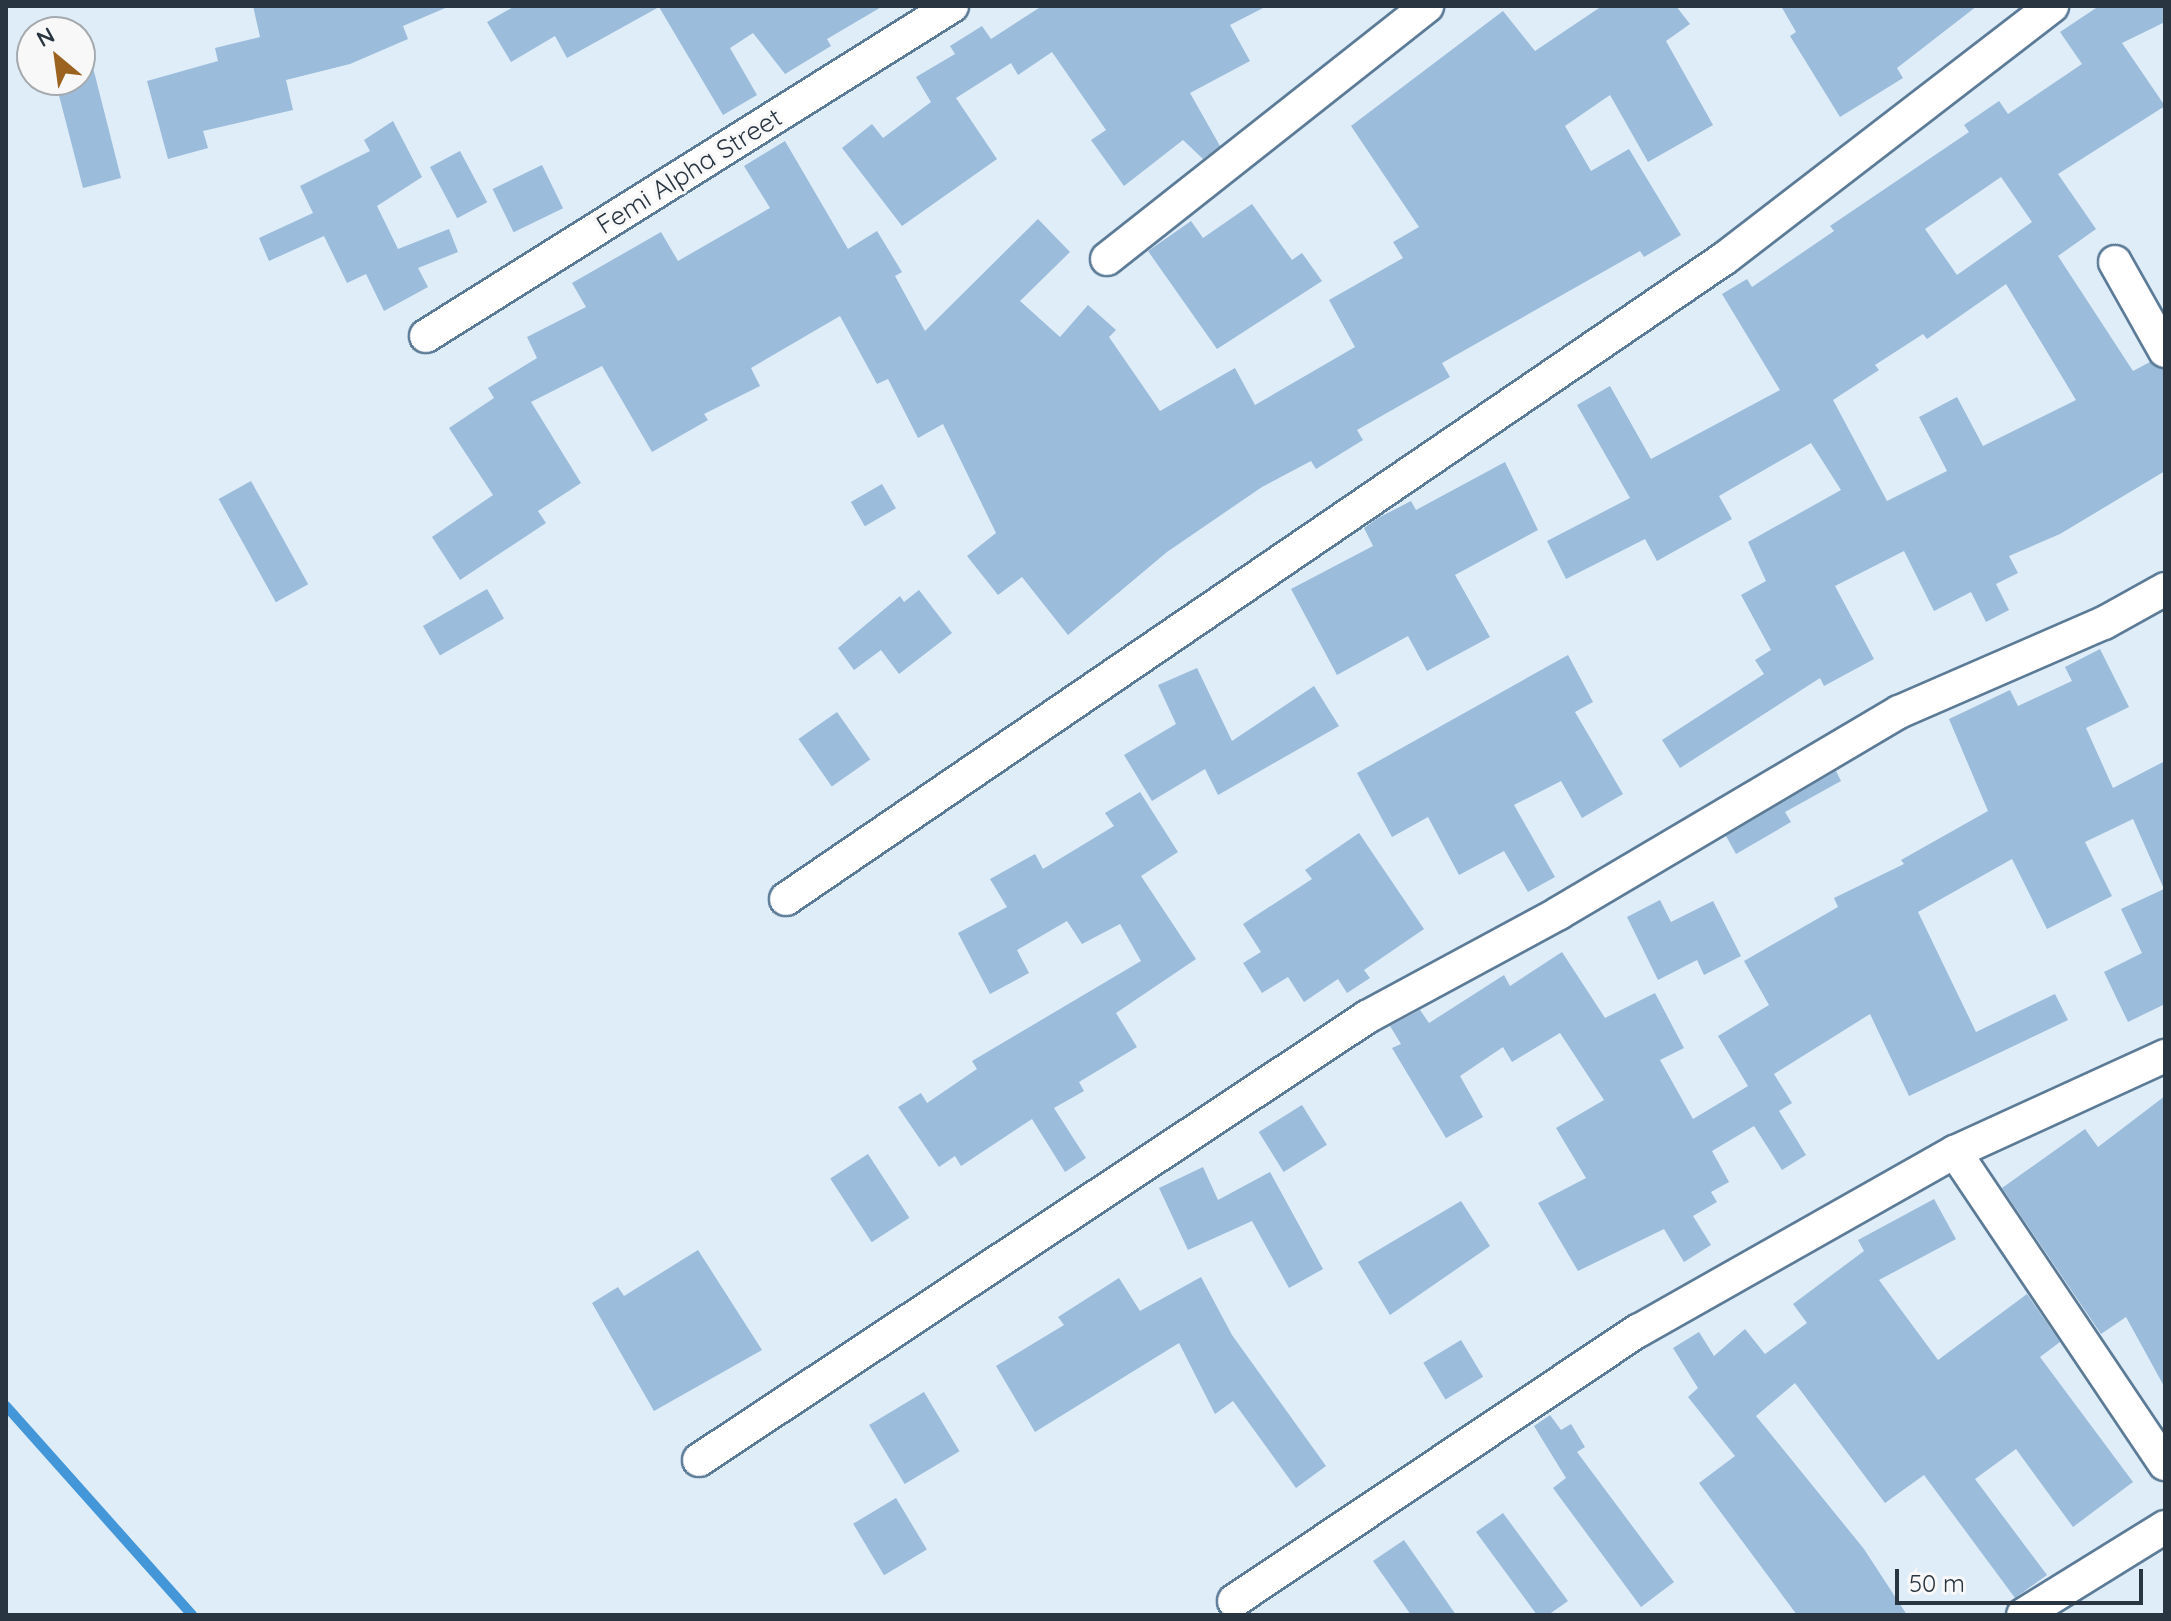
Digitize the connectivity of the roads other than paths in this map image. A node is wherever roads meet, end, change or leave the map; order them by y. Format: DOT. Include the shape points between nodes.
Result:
graph roads {
  1 [pos="952,6"];
  2 [pos="1427,6"];
  3 [pos="2052,6"];
  4 [pos="1107,259"];
  5 [pos="2115,262"];
  6 [pos="426,336"];
  7 [pos="2165,351"];
  8 [pos="2165,589"];
  9 [pos="786,899"];
  10 [pos="2165,1056"];
  11 [pos="1955,1152"];
  12 [pos="699,1460"];
  13 [pos="2165,1464"];
  14 [pos="2165,1527"];
  15 [pos="1234,1601"];
  16 [pos="2023,1615"];
  1 -- 6 [label="street, Femi Alpha Street"];
  2 -- 4 [label="street"];
  3 -- 9 [label="street" via="1725,258"];
  5 -- 7 [label="street"];
  8 -- 12 [label="street" via="2104,623 1899,712 1559,913 1367,1017"];
  10 -- 11 [label="street"];
  11 -- 13 [label="street"];
  11 -- 15 [label="street" via="1638,1331"];
  14 -- 16 [label="street"];
}
